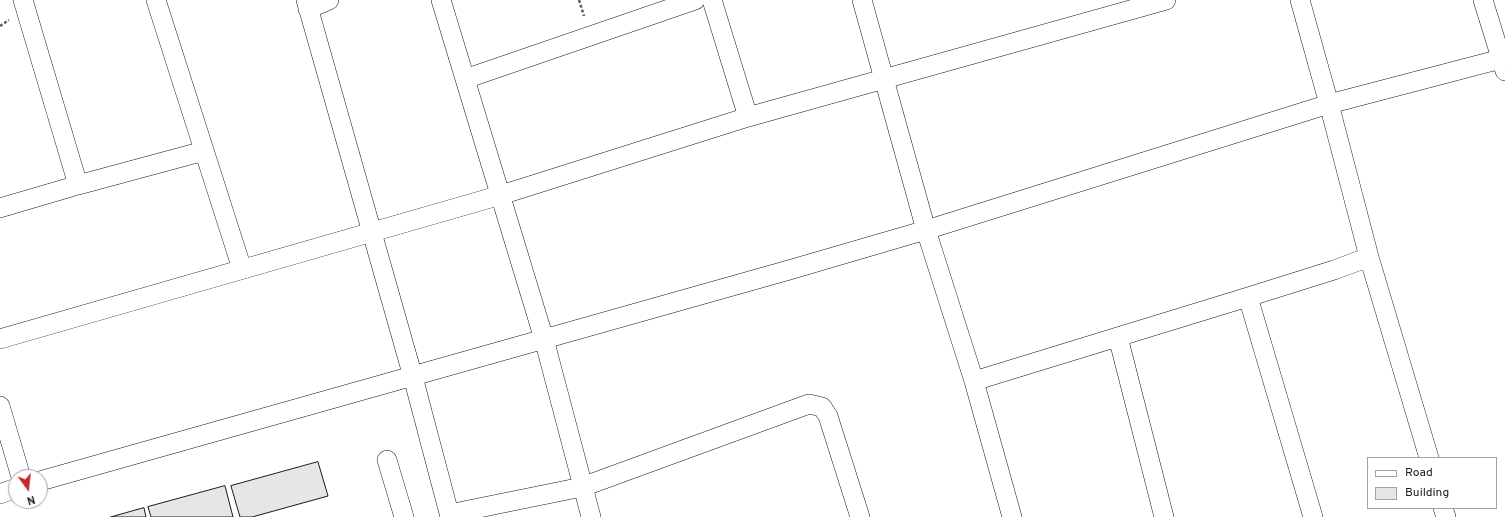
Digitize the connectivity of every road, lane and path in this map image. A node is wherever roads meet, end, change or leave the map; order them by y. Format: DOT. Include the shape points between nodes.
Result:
graph roads {
  1 [pos="23,0"];
  2 [pos="156,0"];
  3 [pos="329,0"];
  4 [pos="441,0"];
  5 [pos="696,0"];
  6 [pos="712,0"];
  7 [pos="862,0"];
  8 [pos="1166,0"];
  9 [pos="1300,0"];
  10 [pos="1483,0"];
  11 [pos="307,4"];
  12 [pos="1504,63"];
  13 [pos="465,79"];
  14 [pos="883,79"];
  15 [pos="1329,104"];
  16 [pos="748,117"];
  17 [pos="204,151"];
  18 [pos="78,185"];
  19 [pos="501,195"];
  20 [pos="0,208"];
  21 [pos="926,230"];
  22 [pos="372,231"];
  23 [pos="1369,256"];
  24 [pos="242,269"];
  25 [pos="1248,297"];
  26 [pos="1118,337"];
  27 [pos="0,339"];
  28 [pos="544,339"];
  29 [pos="412,377"];
  30 [pos="974,381"];
  31 [pos="0,406"];
  32 [pos="1429,457"];
  33 [pos="387,460"];
  34 [pos="19,469"];
  35 [pos="48,479"];
  36 [pos="582,487"];
  37 [pos="449,515"];
  38 [pos="404,517"];
  39 [pos="591,517"];
  40 [pos="860,517"];
  41 [pos="1012,517"];
  42 [pos="1164,517"];
  43 [pos="1313,517"];
  1 -- 18 [label="street"];
  2 -- 17 [label="street"];
  3 -- 11 [label="street"];
  4 -- 13 [label="street"];
  5 -- 13 [label="street"];
  6 -- 16 [label="street"];
  7 -- 14 [label="street"];
  8 -- 14 [label="street"];
  9 -- 15 [label="street"];
  10 -- 12 [label="street"];
  11 -- 22 [label="street"];
  12 -- 15 [label="street"];
  13 -- 19 [label="street"];
  14 -- 16 [label="street"];
  14 -- 21 [label="street"];
  15 -- 21 [label="street"];
  15 -- 23 [label="street"];
  16 -- 19 [label="street"];
  17 -- 18 [label="street"];
  17 -- 24 [label="street"];
  18 -- 20 [label="street"];
  19 -- 22 [label="street"];
  19 -- 28 [label="street"];
  21 -- 28 [label="street"];
  21 -- 30 [label="street"];
  22 -- 24 [label="street"];
  22 -- 29 [label="street"];
  23 -- 25 [label="street" via="1334,270"];
  23 -- 32 [label="street"];
  24 -- 27 [label="street"];
  25 -- 26 [label="street"];
  25 -- 43 [label="street"];
  26 -- 30 [label="street"];
  26 -- 42 [label="street"];
  28 -- 29 [label="street"];
  28 -- 36 [label="street"];
  29 -- 35 [label="street"];
  29 -- 37 [label="street"];
  30 -- 41 [label="street"];
  31 -- 34 [label="street"];
  33 -- 38 [label="street"];
  36 -- 37 [label="street"];
  36 -- 39 [label="street"];
  36 -- 40 [label="street" via="809,404 822,406 828,416"];
}
